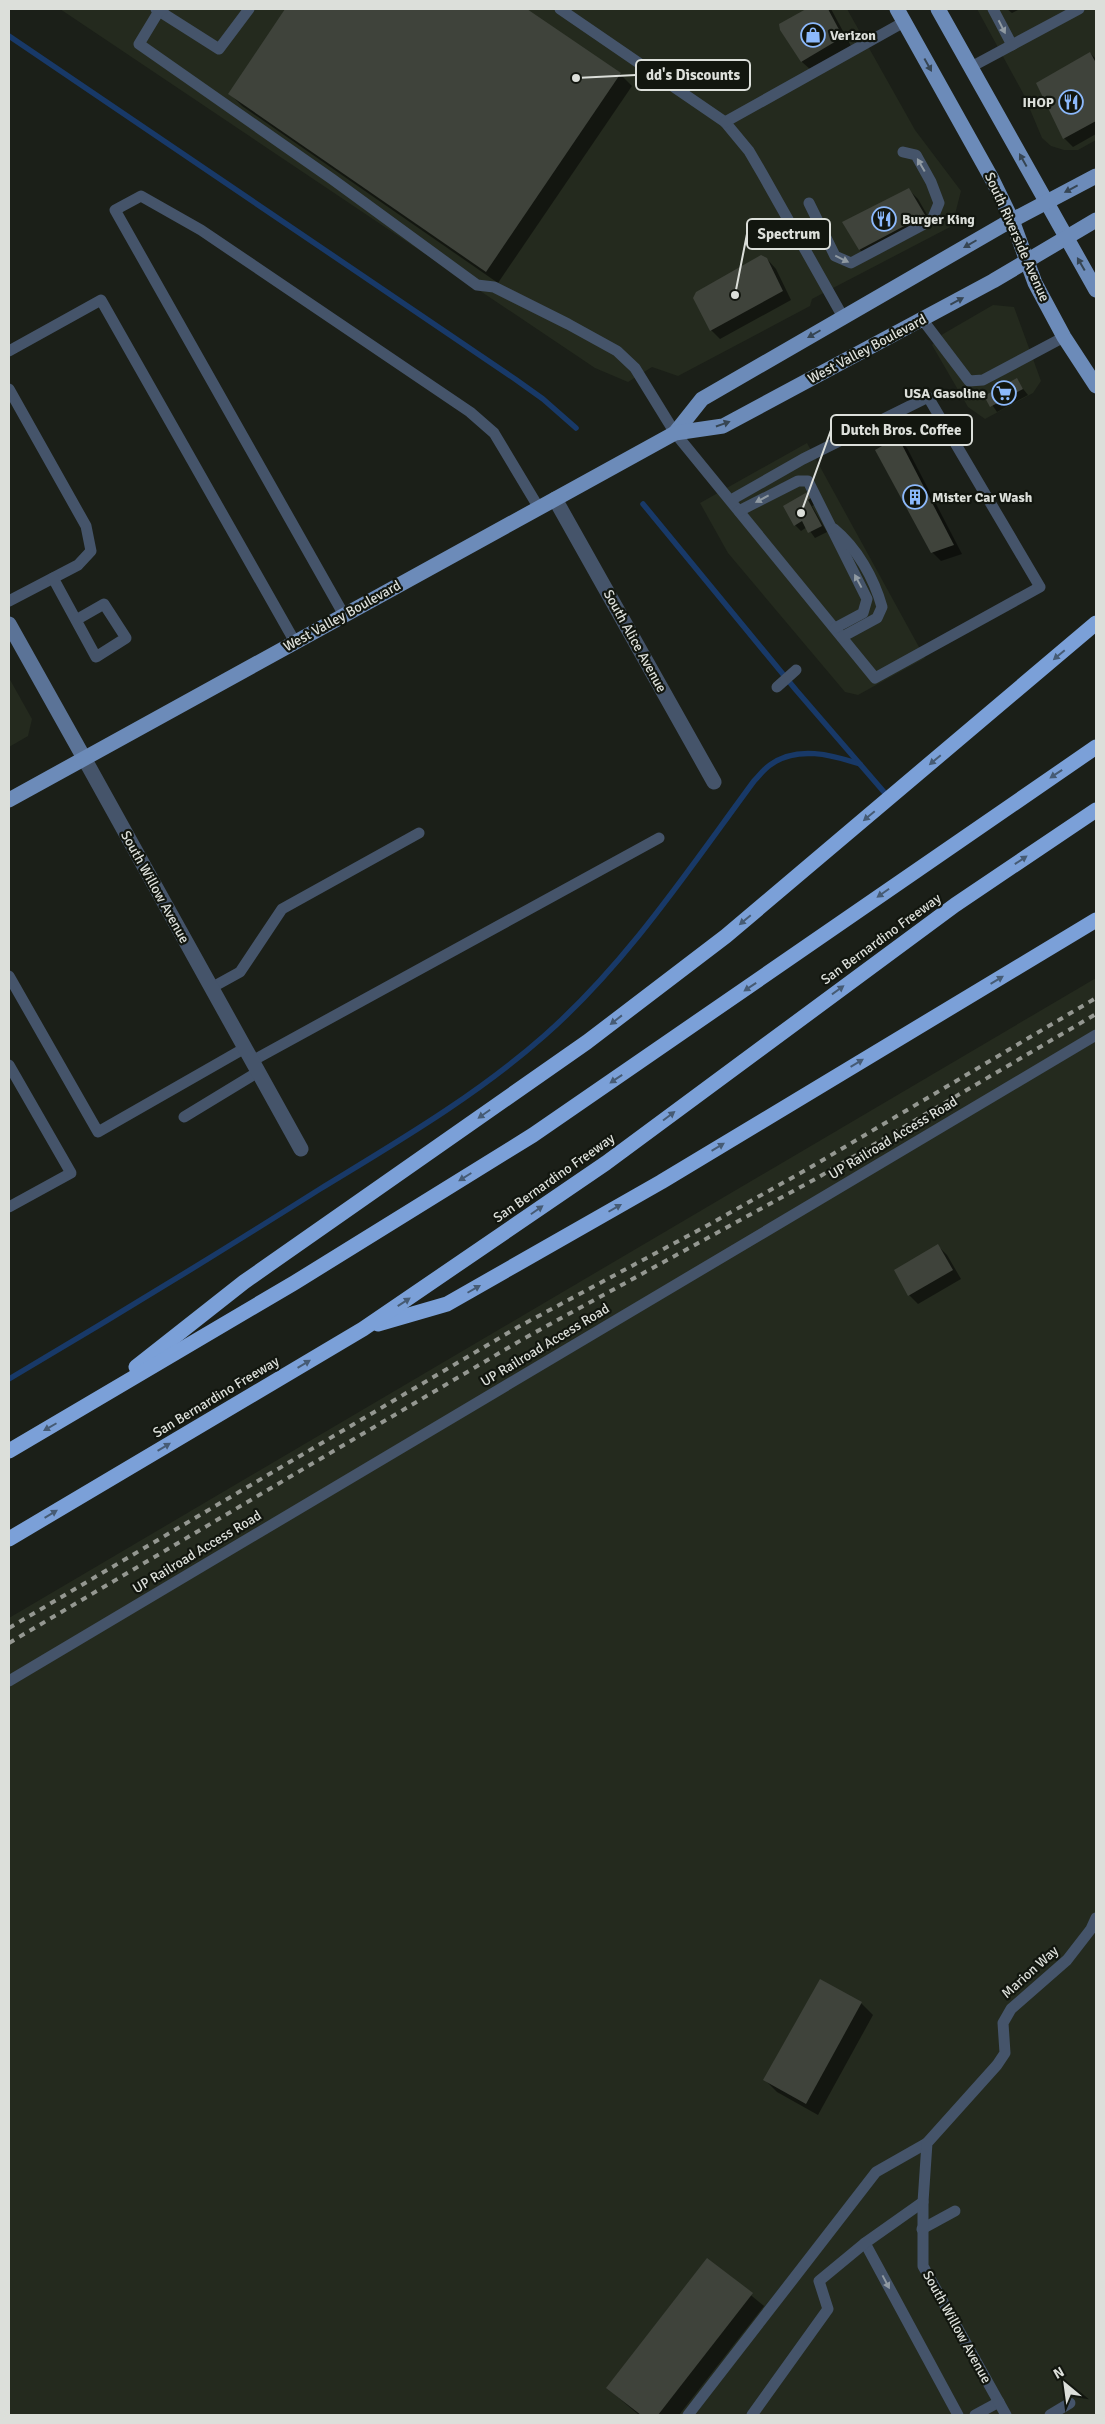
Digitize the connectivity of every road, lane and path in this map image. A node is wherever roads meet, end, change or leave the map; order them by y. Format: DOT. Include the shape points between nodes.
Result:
graph roads {
  1 [pos="159,9"];
  2 [pos="248,9"];
  3 [pos="560,9"];
  4 [pos="897,9"];
  5 [pos="938,9"];
  6 [pos="993,9"];
  7 [pos="1079,9"];
  8 [pos="904,22"];
  9 [pos="1012,45"];
  10 [pos="971,67"];
  11 [pos="725,122"];
  12 [pos="903,152"];
  13 [pos="1096,176"];
  14 [pos="810,203"];
  15 [pos="1046,203"];
  16 [pos="1012,220"];
  17 [pos="1096,220"];
  18 [pos="1066,238"];
  19 [pos="1027,262"];
  20 [pos="1096,290"];
  21 [pos="843,317"];
  22 [pos="922,319"];
  23 [pos="1064,337"];
  24 [pos="9,350"];
  25 [pos="1096,386"];
  26 [pos="9,389"];
  27 [pos="676,433"];
  28 [pos="555,499"];
  29 [pos="731,500"];
  30 [pos="539,508"];
  31 [pos="739,511"];
  32 [pos="833,528"];
  33 [pos="53,578"];
  34 [pos="9,601"];
  35 [pos="344,615"];
  36 [pos="76,620"];
  37 [pos="9,624"];
  38 [pos="1096,624"];
  39 [pos="839,633"];
  40 [pos="295,642"];
  41 [pos="796,670"];
  42 [pos="777,687"];
  43 [pos="1096,746"];
  44 [pos="84,758"];
  45 [pos="714,782"];
  46 [pos="9,800"];
  47 [pos="1096,810"];
  48 [pos="419,832"];
  49 [pos="659,838"];
  50 [pos="1096,920"];
  51 [pos="9,976"];
  52 [pos="211,988"];
  53 [pos="1096,1035"];
  54 [pos="252,1060"];
  55 [pos="9,1065"];
  56 [pos="184,1117"];
  57 [pos="301,1149"];
  58 [pos="9,1208"];
  59 [pos="362,1329"];
  60 [pos="92,1402"];
  61 [pos="9,1451"];
  62 [pos="9,1539"];
  63 [pos="9,1681"];
  64 [pos="1096,1918"];
  65 [pos="927,2144"];
  66 [pos="923,2202"];
  67 [pos="955,2211"];
  68 [pos="922,2229"];
  69 [pos="865,2243"];
  70 [pos="999,2402"];
  71 [pos="1070,2404"];
  72 [pos="688,2415"];
  73 [pos="752,2415"];
  74 [pos="958,2415"];
  75 [pos="975,2415"];
  76 [pos="1006,2415"];
  77 [pos="1050,2415"];
  1 -- 2 [label="lane" via="219,49"];
  1 -- 27 [label="lane" via="139,44 477,285 494,288 617,351 635,368"];
  3 -- 11 [label="lane"];
  4 -- 8 [label="main road, South Riverside Avenue"];
  5 -- 10 [label="main road"];
  6 -- 9 [label="lane, one-way"];
  7 -- 9 [label="lane"];
  8 -- 11 [label="lane"];
  8 -- 16 [label="main road, South Riverside Avenue, one-way"];
  9 -- 10 [label="lane"];
  15 -- 10 [label="main road, one-way"];
  11 -- 21 [label="lane" via="749,151"];
  14 -- 12 [label="lane, one-way" via="835,256 851,263 880,249 932,220 940,203 916,155"];
  13 -- 15 [label="main road, West Valley Boulevard, one-way"];
  15 -- 16 [label="main road, West Valley Boulevard"];
  15 -- 18 [label="main road"];
  16 -- 19 [label="main road, South Riverside Avenue"];
  16 -- 21 [label="main road, West Valley Boulevard, one-way"];
  17 -- 18 [label="main road, West Valley Boulevard"];
  18 -- 19 [label="main road, West Valley Boulevard"];
  20 -- 18 [label="main road, one-way"];
  22 -- 19 [label="main road, West Valley Boulevard, one-way"];
  19 -- 23 [label="main road, South Riverside Avenue"];
  21 -- 27 [label="main road, West Valley Boulevard, one-way" via="702,399"];
  22 -- 23 [label="lane" via="968,381 983,380"];
  27 -- 22 [label="main road, West Valley Boulevard, one-way" via="723,426"];
  23 -- 25 [label="main road, South Riverside Avenue"];
  24 -- 40 [label="lane" via="102,300"];
  26 -- 33 [label="lane" via="86,526 91,551 78,565"];
  27 -- 28 [label="main road, West Valley Boulevard"];
  27 -- 29 [label="lane"];
  28 -- 30 [label="main road, West Valley Boulevard"];
  28 -- 45 [label="street, South Alice Avenue"];
  29 -- 31 [label="lane"];
  29 -- 39 [label="lane" via="803,459 928,397 1040,587 875,678"];
  30 -- 35 [label="main road, West Valley Boulevard"];
  30 -- 35 [label="lane" via="494,434 470,412 216,240 141,196 115,210"];
  32 -- 31 [label="lane, one-way" via="808,481 798,481"];
  31 -- 39 [label="lane"];
  39 -- 32 [label="lane, one-way" via="863,613 867,599"];
  32 -- 39 [label="lane" via="849,542 878,592 882,607 877,618"];
  33 -- 34 [label="lane"];
  33 -- 36 [label="lane"];
  35 -- 40 [label="main road, West Valley Boulevard"];
  36 -- 36 [label="lane" via="96,656 126,638 104,604"];
  37 -- 44 [label="street, South Willow Avenue"];
  38 -- 60 [label="highway, one-way" via="726,936 588,1042 244,1282"];
  40 -- 44 [label="main road, West Valley Boulevard"];
  41 -- 42 [label="lane"];
  43 -- 60 [label="highway, one-way" via="533,1135 294,1283"];
  44 -- 46 [label="main road, West Valley Boulevard"];
  44 -- 52 [label="street, South Willow Avenue"];
  59 -- 47 [label="highway, San Bernardino Freeway, one-way" via="606,1163 955,905"];
  48 -- 52 [label="lane" via="282,909 240,972"];
  49 -- 54 [label="lane"];
  59 -- 50 [label="highway, one-way" via="447,1304 662,1182"];
  51 -- 54 [label="lane" via="98,1132"];
  52 -- 54 [label="street, South Willow Avenue"];
  53 -- 63 [label="lane, UP Railroad Access Road"];
  54 -- 56 [label="lane"];
  54 -- 57 [label="street, South Willow Avenue"];
  55 -- 58 [label="lane" via="71,1173"];
  62 -- 59 [label="highway, San Bernardino Freeway, one-way"];
  60 -- 61 [label="highway, one-way"];
  64 -- 65 [label="lane, Marion Way" via="1091,1930 1067,1960 1010,2009 1003,2022 1005,2053"];
  65 -- 66 [label="lane, South Willow Avenue"];
  65 -- 72 [label="lane" via="876,2172"];
  66 -- 68 [label="lane, South Willow Avenue"];
  66 -- 69 [label="lane"];
  67 -- 68 [label="lane"];
  68 -- 70 [label="lane, South Willow Avenue" via="923,2266"];
  69 -- 73 [label="lane" via="819,2281 828,2309"];
  69 -- 74 [label="lane, one-way"];
  70 -- 75 [label="lane"];
  70 -- 76 [label="lane, South Willow Avenue"];
  71 -- 77 [label="lane"];
}
